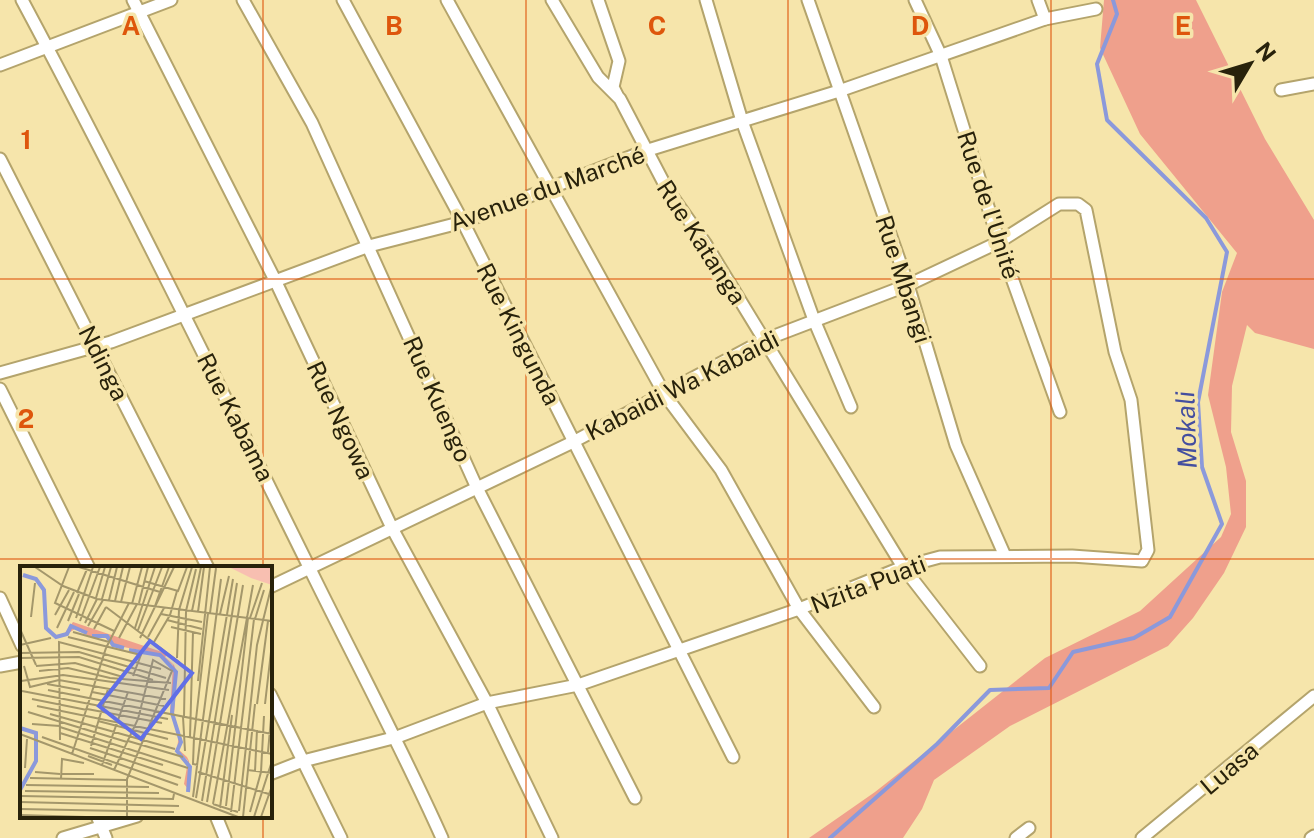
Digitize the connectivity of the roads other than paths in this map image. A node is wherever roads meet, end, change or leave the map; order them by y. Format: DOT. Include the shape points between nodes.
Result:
graph roads {
  1 [pos="22,0"];
  2 [pos="133,0"];
  3 [pos="171,0"];
  4 [pos="243,0"];
  5 [pos="343,0"];
  6 [pos="447,0"];
  7 [pos="552,0"];
  8 [pos="598,0"];
  9 [pos="706,0"];
  10 [pos="808,0"];
  11 [pos="915,0"];
  12 [pos="1038,0"];
  13 [pos="1096,9"];
  14 [pos="141,12"];
  15 [pos="1045,19"];
  16 [pos="47,47"];
  17 [pos="941,56"];
  18 [pos="0,65"];
  19 [pos="1314,84"];
  20 [pos="1281,90"];
  21 [pos="839,91"];
  22 [pos="620,99"];
  23 [pos="742,121"];
  24 [pos="645,151"];
  25 [pos="0,159"];
  26 [pos="549,186"];
  27 [pos="1090,219"];
  28 [pos="463,222"];
  29 [pos="999,242"];
  30 [pos="369,246"];
  31 [pos="275,280"];
  32 [pos="908,285"];
  33 [pos="183,313"];
  34 [pos="814,320"];
  35 [pos="764,340"];
  36 [pos="95,345"];
  37 [pos="0,373"];
  38 [pos="0,389"];
  39 [pos="665,395"];
  40 [pos="851,407"];
  41 [pos="1060,412"];
  42 [pos="573,442"];
  43 [pos="477,488"];
  44 [pos="392,528"];
  45 [pos="1005,556"];
  46 [pos="88,566"];
  47 [pos="207,566"];
  48 [pos="903,567"];
  49 [pos="309,568"];
  50 [pos="272,586"];
  51 [pos="0,598"];
  52 [pos="799,609"];
  53 [pos="20,642"];
  54 [pos="679,649"];
  55 [pos="20,662"];
  56 [pos="0,666"];
  57 [pos="980,666"];
  58 [pos="578,685"];
  59 [pos="1314,696"];
  60 [pos="272,698"];
  61 [pos="487,703"];
  62 [pos="874,707"];
  63 [pos="397,737"];
  64 [pos="733,757"];
  65 [pos="303,761"];
  66 [pos="272,773"];
  67 [pos="635,798"];
  68 [pos="122,818"];
  69 [pos="217,818"];
  70 [pos="99,821"];
  71 [pos="1029,828"];
  72 [pos="63,838"];
  73 [pos="106,838"];
  74 [pos="225,838"];
  75 [pos="341,838"];
  76 [pos="442,838"];
  77 [pos="552,838"];
  78 [pos="1016,838"];
  79 [pos="1142,838"];
  1 -- 16 [label="street, Rue Kabama"];
  2 -- 14 [label="street, Rue Ngowa"];
  3 -- 14 [label="street"];
  4 -- 30 [label="street, Rue Kuengo" via="312,123"];
  5 -- 28 [label="street, Rue Kingunda"];
  6 -- 26 [label="street"];
  7 -- 22 [label="street, Rue Katanga" via="598,77"];
  8 -- 22 [label="street" via="619,61 613,87"];
  9 -- 23 [label="street"];
  10 -- 21 [label="street, Rue Mbangi"];
  11 -- 17 [label="street, Rue de l'Unité"];
  12 -- 15 [label="street"];
  13 -- 15 [label="street, Avenue du Marché"];
  14 -- 16 [label="street"];
  14 -- 31 [label="street, Rue Ngowa"];
  15 -- 17 [label="street, Avenue du Marché"];
  16 -- 18 [label="street"];
  16 -- 33 [label="street, Rue Kabama"];
  17 -- 21 [label="street, Avenue du Marché"];
  17 -- 29 [label="street, Rue de l'Unité"];
  19 -- 20 [label="street"];
  21 -- 23 [label="street, Avenue du Marché"];
  21 -- 32 [label="street, Rue Mbangi"];
  22 -- 24 [label="street, Rue Katanga"];
  23 -- 24 [label="street, Avenue du Marché"];
  23 -- 34 [label="street"];
  24 -- 26 [label="street, Avenue du Marché"];
  24 -- 35 [label="street, Rue Katanga"];
  25 -- 36 [label="street, Ndinga"];
  26 -- 28 [label="street, Avenue du Marché"];
  26 -- 39 [label="street"];
  27 -- 29 [label="street, Kabaidi Wa Kabaidi" via="1078,204 1069,202"];
  27 -- 45 [label="street, Nzita Puati" via="1115,352 1131,400 1148,550 1142,561"];
  28 -- 30 [label="street, Avenue du Marché"];
  28 -- 42 [label="street, Rue Kingunda"];
  29 -- 32 [label="street, Kabaidi Wa Kabaidi"];
  29 -- 41 [label="street, Rue de l'Unité"];
  30 -- 31 [label="street, Avenue du Marché"];
  30 -- 43 [label="street, Rue Kuengo"];
  31 -- 33 [label="street, Avenue du Marché"];
  31 -- 44 [label="street, Rue Ngowa"];
  32 -- 34 [label="street, Kabaidi Wa Kabaidi"];
  32 -- 45 [label="street, Rue Mbangi" via="956,445"];
  33 -- 36 [label="street, Avenue du Marché"];
  33 -- 49 [label="street, Rue Kabama"];
  34 -- 35 [label="street, Kabaidi Wa Kabaidi"];
  34 -- 40 [label="street"];
  35 -- 39 [label="street, Kabaidi Wa Kabaidi"];
  35 -- 48 [label="street, Rue Katanga"];
  36 -- 37 [label="street, Avenue du Marché"];
  36 -- 47 [label="street, Ndinga"];
  38 -- 46 [label="street"];
  39 -- 42 [label="street, Kabaidi Wa Kabaidi"];
  39 -- 52 [label="street" via="721,470"];
  42 -- 43 [label="street, Kabaidi Wa Kabaidi"];
  42 -- 54 [label="street, Rue Kingunda"];
  43 -- 44 [label="street, Kabaidi Wa Kabaidi"];
  43 -- 58 [label="street, Rue Kuengo"];
  44 -- 49 [label="street, Kabaidi Wa Kabaidi"];
  44 -- 61 [label="street, Rue Ngowa"];
  45 -- 48 [label="street, Nzita Puati" via="940,557"];
  48 -- 52 [label="street, Nzita Puati"];
  48 -- 57 [label="street, Rue Katanga"];
  49 -- 50 [label="street, Kabaidi Wa Kabaidi"];
  49 -- 63 [label="street, Rue Kabama"];
  51 -- 53 [label="street"];
  52 -- 54 [label="street, Nzita Puati"];
  52 -- 62 [label="street"];
  54 -- 58 [label="street, Nzita Puati"];
  54 -- 64 [label="street, Rue Kingunda"];
  55 -- 56 [label="street"];
  58 -- 61 [label="street, Nzita Puati"];
  58 -- 67 [label="street, Rue Kuengo"];
  59 -- 79 [label="street, Luasa"];
  60 -- 65 [label="street"];
  61 -- 63 [label="street, Nzita Puati"];
  61 -- 77 [label="street, Rue Ngowa"];
  63 -- 65 [label="street, Nzita Puati"];
  63 -- 76 [label="street, Rue Kabama"];
  65 -- 66 [label="street, Nzita Puati"];
  65 -- 75 [label="street"];
  68 -- 70 [label="street"];
  69 -- 74 [label="street"];
  70 -- 72 [label="street"];
  70 -- 73 [label="street"];
  71 -- 78 [label="street"];
}
